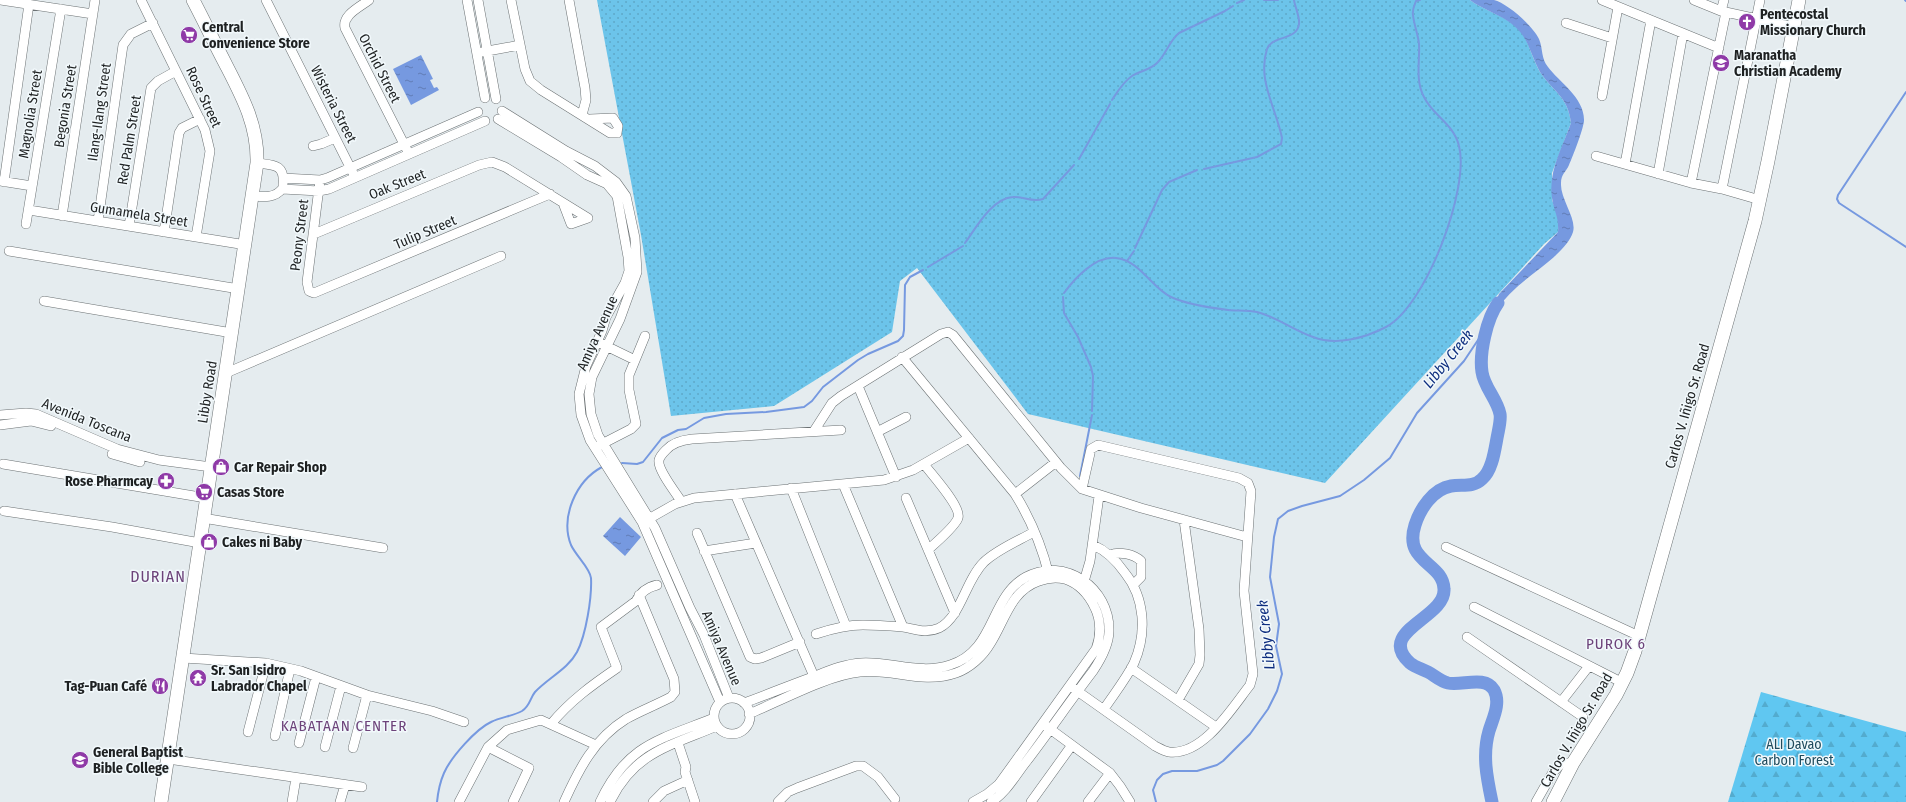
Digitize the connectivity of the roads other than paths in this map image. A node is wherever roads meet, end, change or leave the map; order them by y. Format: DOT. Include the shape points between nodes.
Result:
graph roads {
  1 [pos="0,0"];
  2 [pos="95,0"];
  3 [pos="141,0"];
  4 [pos="193,0"];
  5 [pos="369,0"];
  6 [pos="467,0"];
  7 [pos="478,0"];
  8 [pos="511,0"];
  9 [pos="569,0"];
  10 [pos="1602,0"];
  11 [pos="1694,0"];
  12 [pos="1724,0"];
  13 [pos="1760,0"];
  14 [pos="1799,0"];
  15 [pos="270,2"];
  16 [pos="29,4"];
  17 [pos="1618,7"];
  18 [pos="61,9"];
  19 [pos="1724,12"];
  20 [pos="93,14"];
  21 [pos="1756,18"];
  22 [pos="1651,20"];
  23 [pos="153,23"];
  24 [pos="1566,23"];
  25 [pos="1794,27"];
  26 [pos="1683,33"];
  27 [pos="1612,38"];
  28 [pos="520,45"];
  29 [pos="1719,48"];
  30 [pos="487,51"];
  31 [pos="477,53"];
  32 [pos="176,71"];
  33 [pos="1602,96"];
  34 [pos="485,98"];
  35 [pos="496,99"];
  36 [pos="478,112"];
  37 [pos="500,115"];
  38 [pos="200,119"];
  39 [pos="485,121"];
  40 [pos="335,138"];
  41 [pos="404,145"];
  42 [pos="313,146"];
  43 [pos="409,155"];
  44 [pos="1596,156"];
  45 [pos="257,163"];
  46 [pos="1625,164"];
  47 [pos="350,169"];
  48 [pos="1658,174"];
  49 [pos="283,178"];
  50 [pos="355,178"];
  51 [pos="320,180"];
  52 [pos="2,182"];
  53 [pos="1691,183"];
  54 [pos="32,186"];
  55 [pos="282,189"];
  56 [pos="1722,189"];
  57 [pos="319,191"];
  58 [pos="550,194"];
  59 [pos="254,196"];
  60 [pos="1760,200"];
  61 [pos="563,203"];
  62 [pos="28,210"];
  63 [pos="62,216"];
  64 [pos="98,221"];
  65 [pos="26,224"];
  66 [pos="130,226"];
  67 [pos="164,232"];
  68 [pos="314,234"];
  69 [pos="196,237"];
  70 [pos="246,245"];
  71 [pos="8,251"];
  72 [pos="501,256"];
  73 [pos="629,285"];
  74 [pos="239,289"];
  75 [pos="312,293"];
  76 [pos="44,301"];
  77 [pos="232,334"];
  78 [pos="645,336"];
  79 [pos="597,342"];
  80 [pos="606,346"];
  81 [pos="902,357"];
  82 [pos="635,360"];
  83 [pos="226,373"];
  84 [pos="858,386"];
  85 [pos="0,415"];
  86 [pos="21,417"];
  87 [pos="906,417"];
  88 [pos="0,426"];
  89 [pos="841,430"];
  90 [pos="814,431"];
  91 [pos="877,432"];
  92 [pos="969,438"];
  93 [pos="603,443"];
  94 [pos="595,448"];
  95 [pos="1056,462"];
  96 [pos="3,464"];
  97 [pos="924,464"];
  98 [pos="211,470"];
  99 [pos="896,477"];
  100 [pos="843,484"];
  101 [pos="791,488"];
  102 [pos="1082,489"];
  103 [pos="735,494"];
  104 [pos="1015,494"];
  105 [pos="1099,496"];
  106 [pos="206,498"];
  107 [pos="906,498"];
  108 [pos="681,501"];
  109 [pos="4,511"];
  110 [pos="203,518"];
  111 [pos="646,520"];
  112 [pos="1184,520"];
  113 [pos="1034,532"];
  114 [pos="697,533"];
  115 [pos="1247,538"];
  116 [pos="200,543"];
  117 [pos="756,543"];
  118 [pos="1093,545"];
  119 [pos="1446,546"];
  120 [pos="383,548"];
  121 [pos="928,550"];
  122 [pos="704,551"];
  123 [pos="1110,555"];
  124 [pos="1049,574"];
  125 [pos="671,576"];
  126 [pos="1083,584"];
  127 [pos="1134,584"];
  128 [pos="639,599"];
  129 [pos="1474,607"];
  130 [pos="955,613"];
  131 [pos="846,626"];
  132 [pos="903,627"];
  133 [pos="816,634"];
  134 [pos="1639,636"];
  135 [pos="1467,638"];
  136 [pos="800,642"];
  137 [pos="183,658"];
  138 [pos="266,663"];
  139 [pos="1588,666"];
  140 [pos="1131,668"];
  141 [pos="290,669"];
  142 [pos="316,677"];
  143 [pos="816,680"];
  144 [pos="1623,683"];
  145 [pos="342,686"];
  146 [pos="1074,689"];
  147 [pos="366,695"];
  148 [pos="724,700"];
  149 [pos="1178,700"];
  150 [pos="1561,702"];
  151 [pos="744,703"];
  152 [pos="1104,709"];
  153 [pos="749,714"];
  154 [pos="1583,717"];
  155 [pos="464,722"];
  156 [pos="715,722"];
  157 [pos="551,724"];
  158 [pos="1043,724"];
  159 [pos="1216,727"];
  160 [pos="1051,730"];
  161 [pos="248,732"];
  162 [pos="275,736"];
  163 [pos="299,743"];
  164 [pos="675,744"];
  165 [pos="596,745"];
  166 [pos="1072,745"];
  167 [pos="325,747"];
  168 [pos="488,747"];
  169 [pos="353,748"];
  170 [pos="168,759"];
  171 [pos="1573,763"];
  172 [pos="1110,773"];
  173 [pos="686,776"];
  174 [pos="296,778"];
  175 [pos="345,785"];
  176 [pos="362,787"];
  177 [pos="895,799"];
  178 [pos="161,802"];
  179 [pos="292,802"];
  180 [pos="340,802"];
  181 [pos="459,802"];
  182 [pos="513,802"];
  183 [pos="564,802"];
  184 [pos="600,802"];
  185 [pos="610,802"];
  186 [pos="653,802"];
  187 [pos="695,802"];
  188 [pos="778,802"];
  189 [pos="973,802"];
  190 [pos="991,802"];
  191 [pos="1031,802"];
  192 [pos="1088,802"];
  193 [pos="1130,802"];
  194 [pos="1536,802"];
  195 [pos="1553,802"];
  1 -- 16 [label="street"];
  2 -- 20 [label="street, Begonia Street"];
  3 -- 23 [label="street, Rose Street"];
  4 -- 45 [label="main road, Libby Road" via="251,116 256,134"];
  5 -- 41 [label="street, Orchid Street" via="341,21"];
  6 -- 31 [label="street"];
  7 -- 30 [label="street"];
  8 -- 28 [label="street"];
  9 -- 28 [label="street" via="586,94 586,117 535,86 527,76"];
  10 -- 17 [label="street"];
  11 -- 19 [label="street"];
  12 -- 19 [label="street"];
  13 -- 21 [label="street"];
  14 -- 25 [label="main road, Carlos V. Iñigo Sr. Road"];
  15 -- 40 [label="street, Wisteria Street"];
  16 -- 18 [label="street"];
  16 -- 52 [label="street"];
  17 -- 22 [label="street"];
  17 -- 27 [label="street"];
  18 -- 20 [label="street"];
  18 -- 54 [label="street, Magnolia Street"];
  19 -- 21 [label="street"];
  19 -- 29 [label="street"];
  20 -- 63 [label="street, Begonia Street"];
  21 -- 25 [label="street"];
  21 -- 56 [label="street"];
  22 -- 26 [label="street"];
  22 -- 46 [label="street"];
  23 -- 32 [label="street, Rose Street"];
  23 -- 64 [label="street, Ilang-Ilang Street" via="131,34 123,45"];
  24 -- 27 [label="street"];
  25 -- 60 [label="main road, Carlos V. Iñigo Sr. Road"];
  26 -- 29 [label="street"];
  26 -- 48 [label="street"];
  27 -- 33 [label="street"];
  28 -- 30 [label="street"];
  29 -- 53 [label="street"];
  30 -- 31 [label="street"];
  30 -- 35 [label="street"];
  31 -- 34 [label="street"];
  32 -- 38 [label="street, Rose Street"];
  32 -- 66 [label="street, Red Palm Street" via="151,88"];
  34 -- 35 [label="street"];
  34 -- 36 [label="street" via="480,103"];
  35 -- 37 [label="street" via="500,103"];
  36 -- 39 [label="street"];
  36 -- 41 [label="street"];
  37 -- 39 [label="street" via="492,122"];
  37 -- 73 [label="street, Amiya Avenue" via="568,157 596,166 618,189 628,205 637,256 637,272"];
  38 -- 67 [label="street" via="182,128 179,133"];
  38 -- 69 [label="street, Rose Street" via="208,136 210,151"];
  39 -- 43 [label="street"];
  40 -- 42 [label="street"];
  40 -- 47 [label="street, Wisteria Street"];
  41 -- 43 [label="street, Orchid Street"];
  41 -- 47 [label="street"];
  43 -- 50 [label="street"];
  44 -- 46 [label="street"];
  45 -- 49 [label="street" via="275,165 281,170"];
  45 -- 59 [label="main road, Libby Road"];
  46 -- 48 [label="street"];
  47 -- 50 [label="street, Wisteria Street"];
  47 -- 51 [label="street"];
  48 -- 53 [label="street"];
  49 -- 51 [label="street"];
  49 -- 55 [label="street"];
  50 -- 57 [label="street"];
  51 -- 57 [label="street, Peony Street"];
  52 -- 54 [label="street"];
  53 -- 56 [label="street"];
  54 -- 62 [label="street, Magnolia Street"];
  55 -- 57 [label="street"];
  55 -- 59 [label="street" via="277,194 269,196"];
  56 -- 60 [label="street"];
  57 -- 68 [label="street, Peony Street"];
  58 -- 61 [label="street"];
  58 -- 68 [label="street, Oak Street" via="492,162 478,165"];
  58 -- 75 [label="street, Tulip Street"];
  59 -- 70 [label="main road, Libby Road"];
  60 -- 134 [label="main road, Carlos V. Iñigo Sr. Road" via="1742,273"];
  62 -- 63 [label="street, Gumamela Street"];
  62 -- 65 [label="street, Magnolia Street"];
  63 -- 64 [label="street, Gumamela Street"];
  64 -- 66 [label="street, Gumamela Street"];
  66 -- 67 [label="street, Gumamela Street"];
  67 -- 69 [label="street, Gumamela Street"];
  68 -- 75 [label="street, Peony Street" via="307,282"];
  69 -- 70 [label="street, Gumamela Street"];
  70 -- 74 [label="main road, Libby Road"];
  71 -- 74 [label="street"];
  72 -- 83 [label="street"];
  73 -- 79 [label="street, Amiya Avenue" via="610,309"];
  73 -- 80 [label="street, Amiya Avenue" via="620,319"];
  74 -- 77 [label="main road, Libby Road"];
  76 -- 77 [label="street"];
  77 -- 83 [label="main road, Libby Road"];
  78 -- 82 [label="street"];
  79 -- 80 [label="street"];
  79 -- 94 [label="street, Amiya Avenue" via="586,366 579,394 584,424"];
  80 -- 82 [label="street"];
  80 -- 93 [label="street, Amiya Avenue" via="592,377 590,394 593,422"];
  81 -- 84 [label="street"];
  81 -- 92 [label="street"];
  81 -- 95 [label="street" via="941,334 951,333"];
  82 -- 93 [label="street" via="629,382 636,424"];
  83 -- 98 [label="main road, Libby Road"];
  84 -- 90 [label="street" via="832,403"];
  84 -- 91 [label="street"];
  85 -- 86 [label="street, Avenida Toscana"];
  86 -- 88 [label="street, Avenida Toscana"];
  86 -- 98 [label="street, Avenida Toscana" via="36,414 63,429 132,456"];
  87 -- 91 [label="street"];
  89 -- 90 [label="street"];
  90 -- 108 [label="street" via="677,442 669,447 659,462 661,470"];
  91 -- 99 [label="street"];
  92 -- 97 [label="street"];
  92 -- 104 [label="street"];
  93 -- 94 [label="street"];
  93 -- 111 [label="street, Amiya Avenue"];
  94 -- 111 [label="street, Amiya Avenue"];
  95 -- 102 [label="street"];
  95 -- 104 [label="street"];
  96 -- 106 [label="street"];
  97 -- 99 [label="street"];
  97 -- 121 [label="street" via="961,515"];
  98 -- 106 [label="main road, Libby Road"];
  99 -- 100 [label="street"];
  100 -- 101 [label="street"];
  100 -- 132 [label="street"];
  101 -- 103 [label="street"];
  101 -- 131 [label="street"];
  102 -- 105 [label="street"];
  102 -- 115 [label="street" via="1091,449 1098,445 1239,478 1248,484 1251,491"];
  103 -- 108 [label="street"];
  103 -- 117 [label="street"];
  104 -- 113 [label="street"];
  105 -- 112 [label="street"];
  105 -- 118 [label="street"];
  106 -- 110 [label="main road, Libby Road"];
  107 -- 121 [label="street"];
  108 -- 111 [label="street"];
  109 -- 116 [label="street"];
  110 -- 116 [label="main road, Libby Road"];
  110 -- 120 [label="street"];
  111 -- 125 [label="street, Amiya Avenue"];
  112 -- 115 [label="street"];
  112 -- 149 [label="street" via="1199,629 1200,655 1199,664"];
  113 -- 124 [label="street"];
  113 -- 130 [label="street" via="984,562 965,589"];
  114 -- 122 [label="street"];
  115 -- 159 [label="street" via="1244,590 1253,674 1250,685"];
  116 -- 137 [label="main road, Libby Road"];
  117 -- 122 [label="street"];
  117 -- 136 [label="street"];
  118 -- 123 [label="street"];
  118 -- 126 [label="street"];
  119 -- 134 [label="street"];
  121 -- 130 [label="street"];
  122 -- 136 [label="street" via="752,660"];
  123 -- 127 [label="street"];
  123 -- 127 [label="street" via="1119,553 1136,557 1141,561 1141,577"];
  124 -- 126 [label="street" via="1055,570 1070,572"];
  124 -- 143 [label="street" via="1027,577 1014,586 983,640 961,661 940,668 927,669 860,663 834,669"];
  125 -- 128 [label="street" via="657,585 654,591"];
  125 -- 148 [label="street, Amiya Avenue"];
  125 -- 148 [label="street, Amiya Avenue" via="704,635"];
  126 -- 146 [label="street" via="1102,601 1109,632 1101,659"];
  127 -- 140 [label="street" via="1143,628"];
  128 -- 157 [label="street" via="601,627 617,668 579,695"];
  128 -- 165 [label="street" via="678,693 626,720"];
  129 -- 139 [label="street"];
  130 -- 132 [label="street" via="945,625 928,632"];
  131 -- 132 [label="street"];
  131 -- 133 [label="street"];
  134 -- 144 [label="main road, Carlos V. Iñigo Sr. Road"];
  135 -- 150 [label="street"];
  136 -- 143 [label="street"];
  137 -- 138 [label="street"];
  137 -- 170 [label="main road, Libby Road"];
  138 -- 141 [label="street"];
  138 -- 161 [label="street"];
  139 -- 144 [label="street"];
  139 -- 150 [label="street"];
  140 -- 149 [label="street"];
  140 -- 152 [label="street"];
  141 -- 142 [label="street"];
  141 -- 162 [label="street"];
  142 -- 145 [label="street"];
  142 -- 163 [label="street"];
  143 -- 151 [label="street"];
  143 -- 153 [label="street"];
  144 -- 171 [label="main road, Carlos V. Iñigo Sr. Road"];
  145 -- 147 [label="street"];
  145 -- 167 [label="street"];
  146 -- 152 [label="street"];
  146 -- 158 [label="street"];
  146 -- 160 [label="street"];
  147 -- 155 [label="street" via="432,711"];
  147 -- 169 [label="street"];
  148 -- 151 [label="street" via="737,699"];
  148 -- 156 [label="street" via="715,709"];
  149 -- 159 [label="street"];
  150 -- 154 [label="street"];
  151 -- 153 [label="street"];
  152 -- 159 [label="street" via="1155,746 1169,752 1197,744 1206,739"];
  153 -- 156 [label="street" via="747,725 738,733 726,733"];
  156 -- 164 [label="street"];
  156 -- 184 [label="street" via="654,742 637,752 615,774"];
  157 -- 165 [label="street"];
  157 -- 168 [label="street" via="538,720 510,729"];
  158 -- 160 [label="street"];
  158 -- 189 [label="street" via="999,784"];
  160 -- 166 [label="street"];
  160 -- 190 [label="street" via="1005,790"];
  164 -- 173 [label="street" via="681,769"];
  164 -- 185 [label="street" via="636,764 623,779"];
  165 -- 183 [label="street" via="578,771"];
  166 -- 172 [label="street"];
  166 -- 191 [label="street"];
  168 -- 181 [label="street"];
  168 -- 182 [label="street" via="529,768"];
  170 -- 174 [label="street"];
  170 -- 178 [label="main road, Libby Road"];
  171 -- 194 [label="street" via="1562,763 1555,768"];
  171 -- 195 [label="main road, Carlos V. Iñigo Sr. Road"];
  172 -- 192 [label="street"];
  172 -- 193 [label="street"];
  173 -- 186 [label="street"];
  173 -- 187 [label="street"];
  174 -- 175 [label="street"];
  174 -- 179 [label="street"];
  175 -- 176 [label="street"];
  175 -- 180 [label="street"];
  177 -- 188 [label="street" via="878,777 863,766 856,766 788,792"];
}
